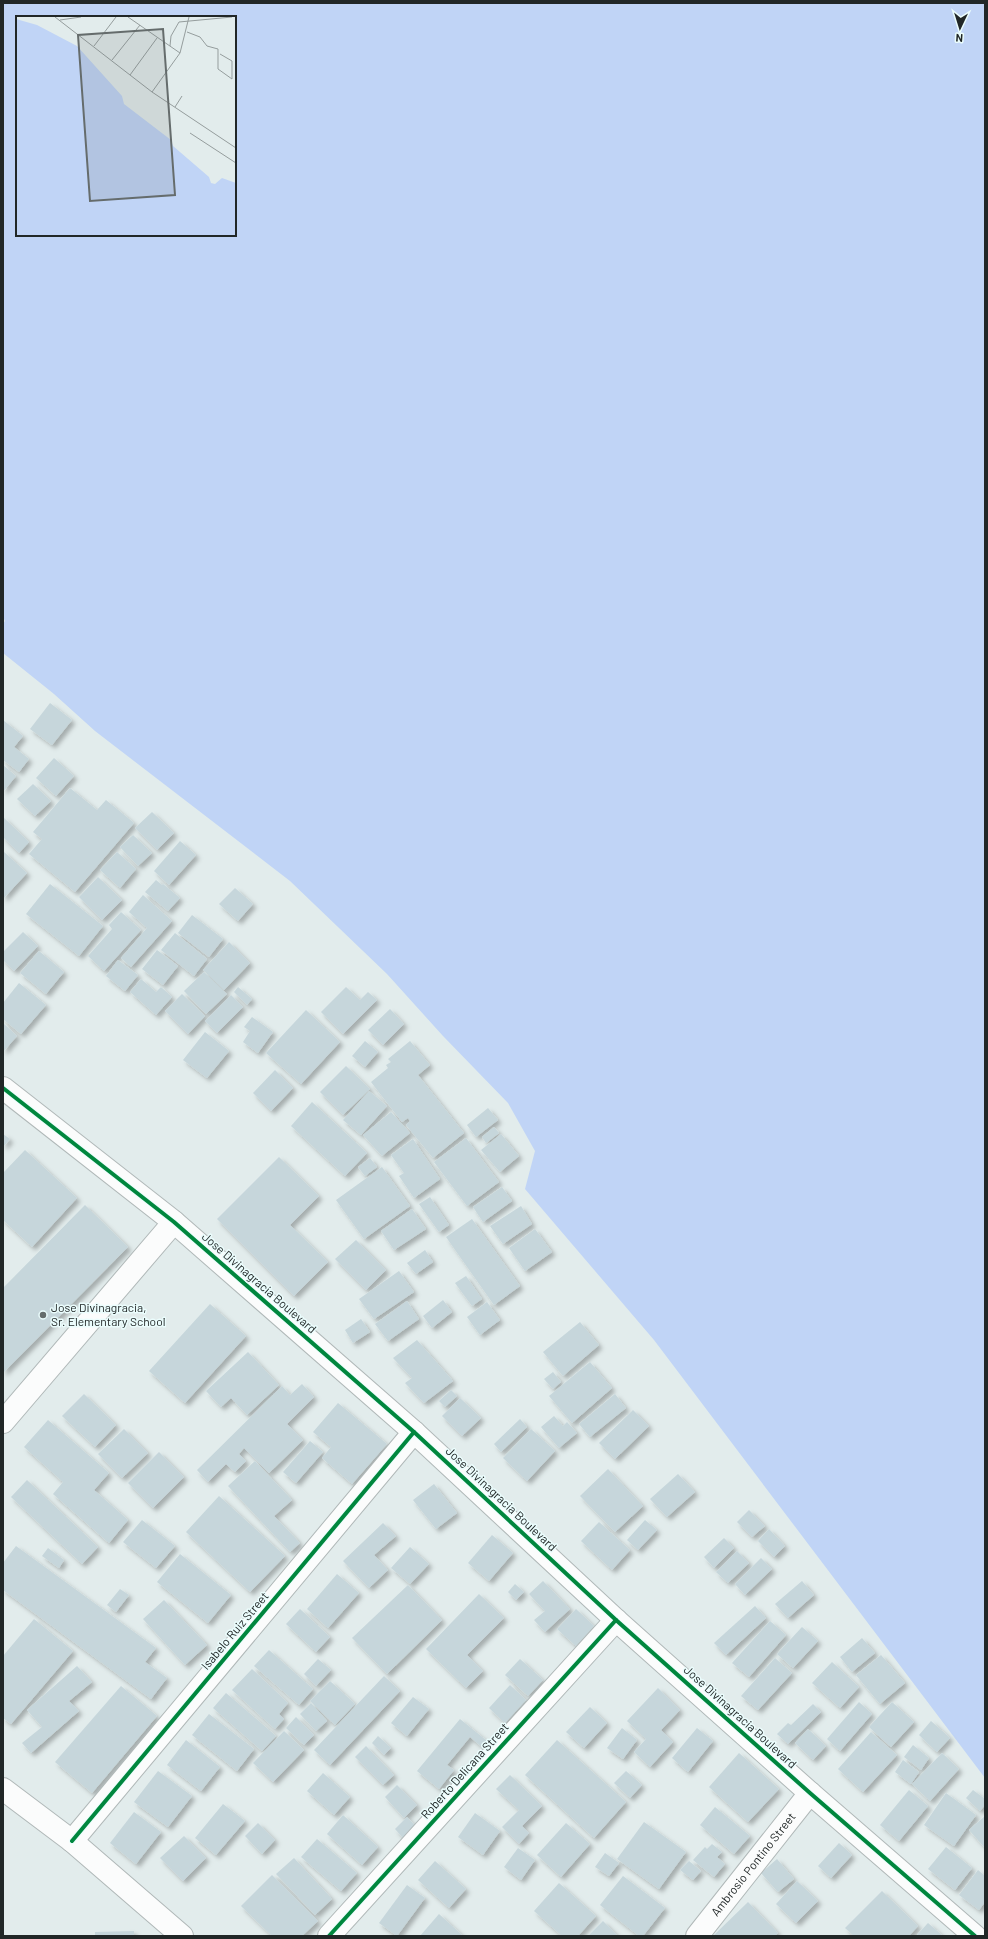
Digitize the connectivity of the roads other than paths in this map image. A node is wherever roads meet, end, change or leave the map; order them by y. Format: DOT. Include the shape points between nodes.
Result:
graph roads {
  1 [pos="3,1088"];
  2 [pos="174,1222"];
  3 [pos="3,1422"];
  4 [pos="414,1432"];
  5 [pos="616,1620"];
  6 [pos="3,1789"];
  7 [pos="810,1793"];
  8 [pos="72,1841"];
  9 [pos="182,1936"];
  10 [pos="329,1936"];
  11 [pos="697,1936"];
  12 [pos="975,1936"];
  1 -- 2 [label="street, Jose Divinagracia Boulevard"];
  2 -- 3 [label="street"];
  2 -- 4 [label="street, Jose Divinagracia Boulevard"];
  4 -- 5 [label="street, Jose Divinagracia Boulevard"];
  4 -- 8 [label="street, Isabelo Ruiz Street"];
  5 -- 7 [label="street, Jose Divinagracia Boulevard"];
  5 -- 10 [label="street, Roberto Delicana Street"];
  6 -- 8 [label="street"];
  7 -- 11 [label="street, Ambrosio Pontino Street"];
  7 -- 12 [label="street, Jose Divinagracia Boulevard"];
  8 -- 9 [label="street"];
}
